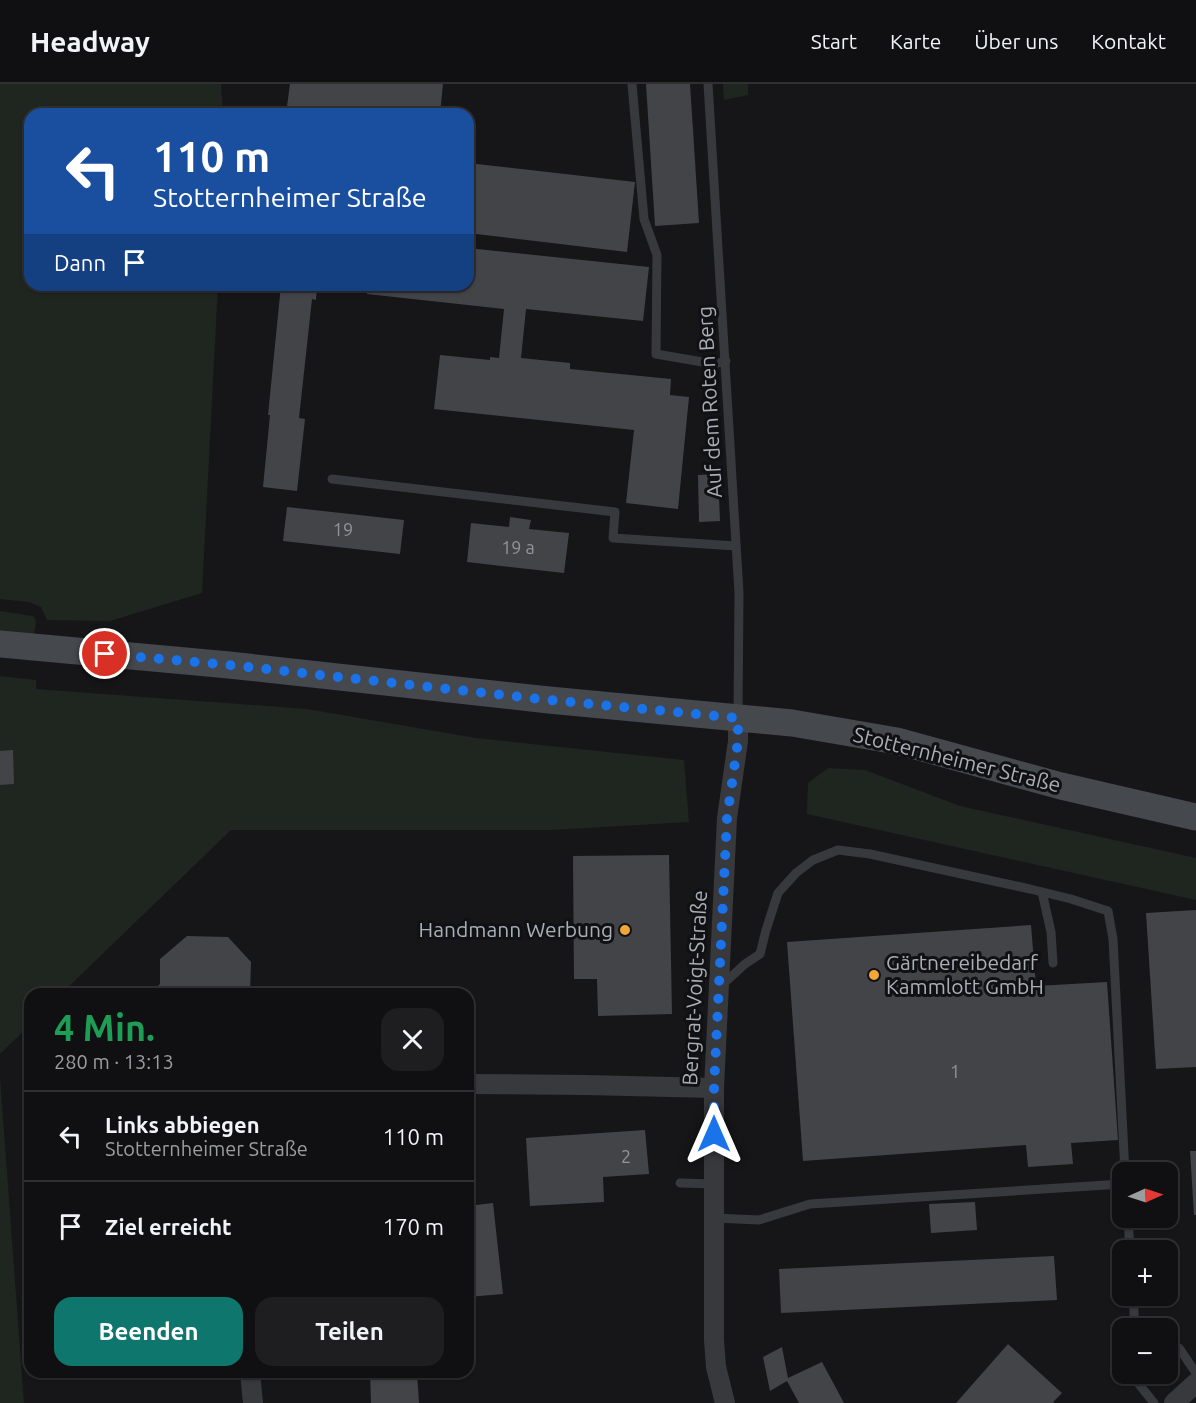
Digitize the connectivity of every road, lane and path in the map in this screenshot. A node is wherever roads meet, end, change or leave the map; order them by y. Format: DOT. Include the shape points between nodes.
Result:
graph roads {
  1 [pos="632,84"];
  2 [pos="708,84"];
  3 [pos="726,361"];
  4 [pos="332,479"];
  5 [pos="736,546"];
  6 [pos="0,644"];
  7 [pos="738,718"];
  8 [pos="1196,817"];
  9 [pos="1042,892"];
  10 [pos="1053,963"];
  11 [pos="719,988"];
  12 [pos="474,1084"];
  13 [pos="714,1088"];
  14 [pos="1124,1162"];
  15 [pos="680,1183"];
  16 [pos="714,1184"];
  17 [pos="1112,1185"];
  18 [pos="714,1218"];
  19 [pos="1179,1348"];
  20 [pos="1196,1373"];
  21 [pos="251,1378"];
  22 [pos="1196,1383"];
  23 [pos="1139,1384"];
  24 [pos="253,1403"];
  25 [pos="725,1403"];
  26 [pos="1154,1403"];
  27 [pos="1174,1403"];
  1 -- 3 [label="lane" via="644,219 657,255 656,354 714,364"];
  2 -- 3 [label="lane, Auf dem Roten Berg"];
  3 -- 5 [label="lane, Auf dem Roten Berg"];
  4 -- 5 [label="lane" via="615,512 613,538"];
  5 -- 7 [label="lane, Auf dem Roten Berg"];
  6 -- 7 [label="main road, Stotternheimer Straße"];
  7 -- 8 [label="main road, Stotternheimer Straße" via="897,741 1060,786"];
  7 -- 11 [label="street, Bergrat-Voigt-Straße" via="727,818"];
  9 -- 10 [label="lane" via="1052,932"];
  9 -- 11 [label="lane" via="838,850 813,860 778,893 759,954"];
  9 -- 14 [label="lane" via="1108,911 1113,939"];
  11 -- 13 [label="street, Bergrat-Voigt-Straße"];
  12 -- 13 [label="street"];
  13 -- 16 [label="street, Bergrat-Voigt-Straße"];
  15 -- 16 [label="lane"];
  16 -- 18 [label="street, Bergrat-Voigt-Straße"];
  17 -- 18 [label="lane" via="810,1204 759,1220"];
  18 -- 25 [label="street, Bergrat-Voigt-Straße" via="714,1340"];
  19 -- 20 [label="lane"];
  21 -- 24 [label="street"];
  22 -- 27 [label="street"];
  23 -- 26 [label="lane"];
}
